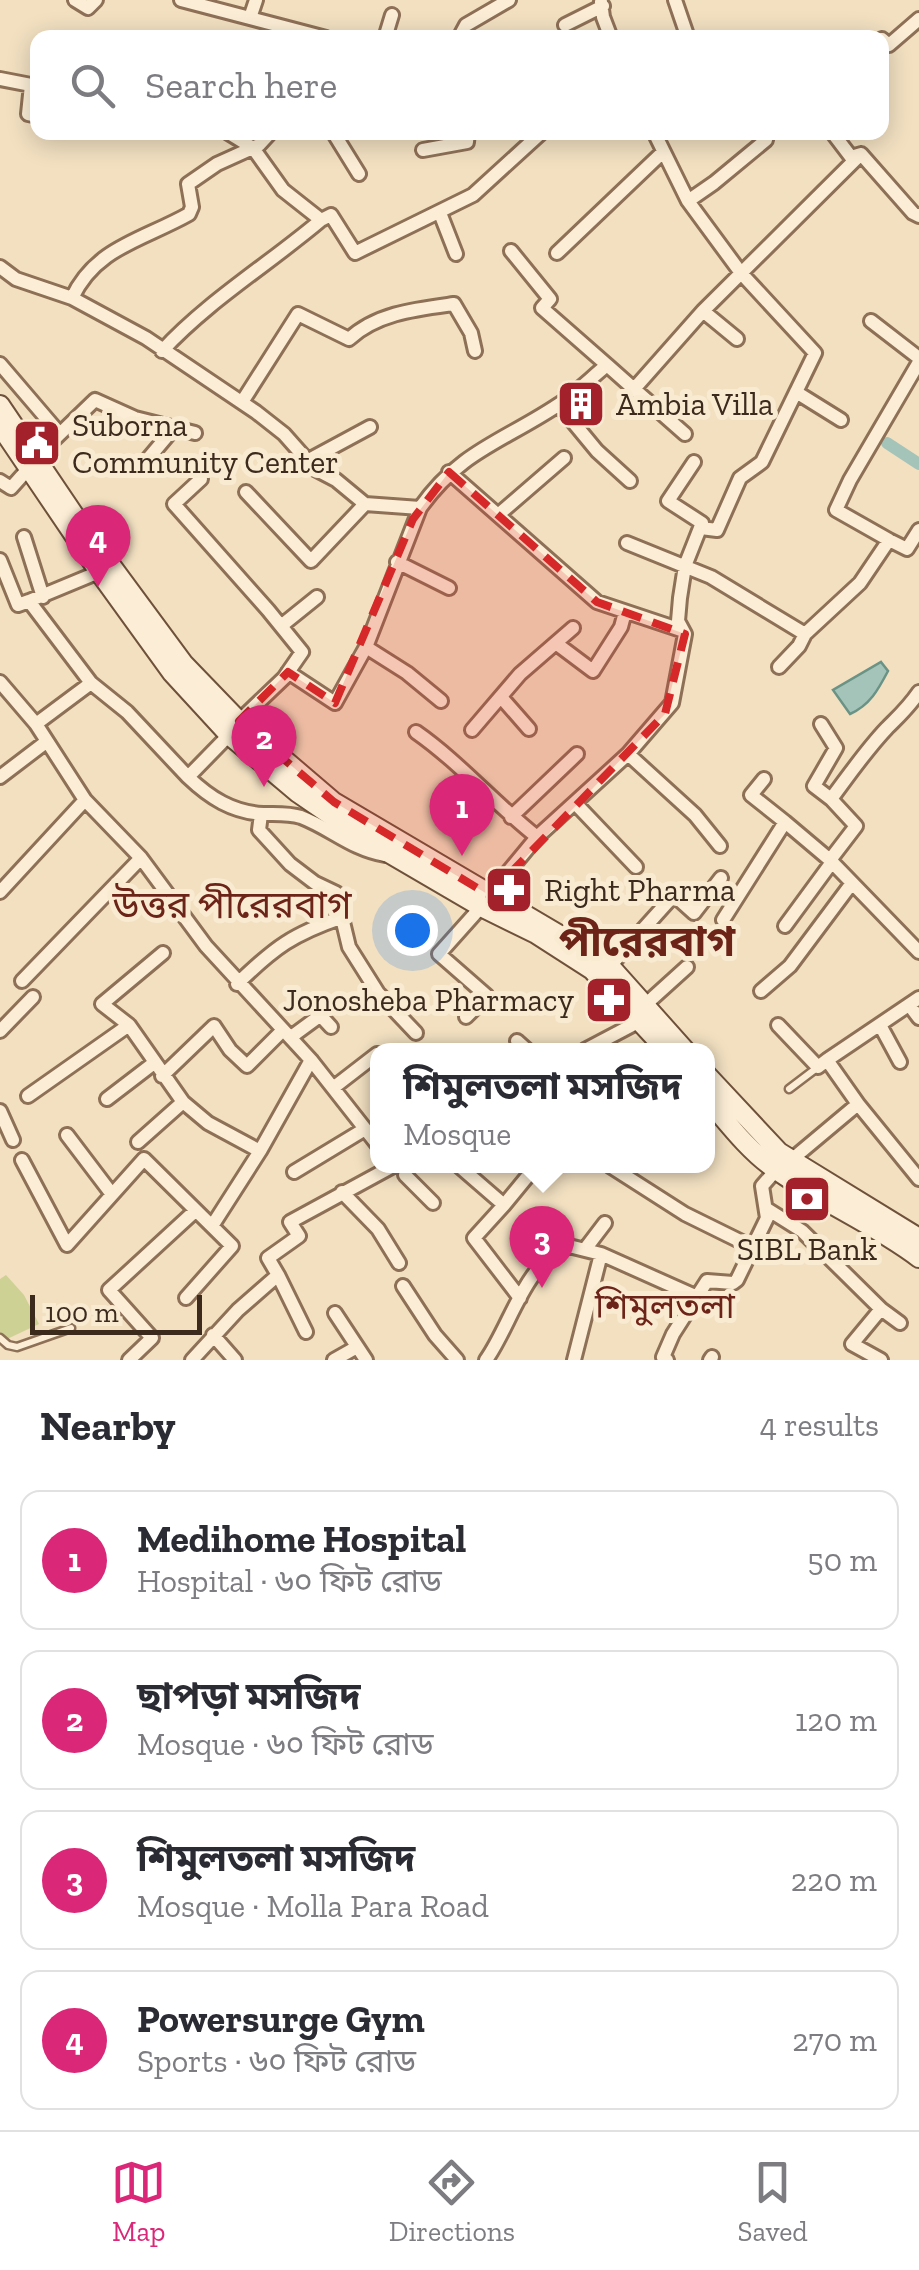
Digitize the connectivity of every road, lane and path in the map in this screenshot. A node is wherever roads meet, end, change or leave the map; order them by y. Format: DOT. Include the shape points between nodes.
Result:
graph roads {
  1 [pos="74,0"];
  2 [pos="96,0"];
  3 [pos="181,0"];
  4 [pos="256,0"];
  5 [pos="508,0"];
  6 [pos="675,0"];
  7 [pos="602,3"];
  8 [pos="392,16"];
  9 [pos="250,18"];
  10 [pos="919,19"];
  11 [pos="564,25"];
  12 [pos="296,30"];
  13 [pos="388,30"];
  14 [pos="463,30"];
  15 [pos="607,30"];
  16 [pos="685,30"];
  17 [pos="889,44"];
  18 [pos="0,80"];
  19 [pos="30,86"];
  20 [pos="239,140"];
  21 [pos="264,140"];
  22 [pos="338,140"];
  23 [pos="467,140"];
  24 [pos="533,140"];
  25 [pos="658,140"];
  26 [pos="766,140"];
  27 [pos="839,140"];
  28 [pos="252,148"];
  29 [pos="423,150"];
  30 [pos="663,152"];
  31 [pos="861,154"];
  32 [pos="359,174"];
  33 [pos="688,201"];
  34 [pos="440,213"];
  35 [pos="919,216"];
  36 [pos="321,220"];
  37 [pos="511,252"];
  38 [pos="558,252"];
  39 [pos="456,254"];
  40 [pos="0,267"];
  41 [pos="741,273"];
  42 [pos="72,298"];
  43 [pos="704,311"];
  44 [pos="871,321"];
  45 [pos="738,338"];
  46 [pos="162,351"];
  47 [pos="475,351"];
  48 [pos="919,360"];
  49 [pos="0,364"];
  50 [pos="607,365"];
  51 [pos="634,389"];
  52 [pos="796,392"];
  53 [pos="242,402"];
  54 [pos="0,405"];
  55 [pos="559,405"];
  56 [pos="841,420"];
  57 [pos="370,427"];
  58 [pos="174,428"];
  59 [pos="9,432"];
  60 [pos="59,433"];
  61 [pos="195,433"];
  62 [pos="685,434"];
  63 [pos="564,458"];
  64 [pos="147,460"];
  65 [pos="307,461"];
  66 [pos="32,462"];
  67 [pos="694,462"];
  68 [pos="449,472"];
  69 [pos="202,478"];
  70 [pos="630,481"];
  71 [pos="0,482"];
  72 [pos="246,492"];
  73 [pos="365,504"];
  74 [pos="420,508"];
  75 [pos="498,515"];
  76 [pos="701,528"];
  77 [pos="919,530"];
  78 [pos="24,538"];
  79 [pos="889,540"];
  80 [pos="627,543"];
  81 [pos="0,560"];
  82 [pos="397,562"];
  83 [pos="686,566"];
  84 [pos="98,572"];
  85 [pos="449,588"];
  86 [pos="317,597"];
  87 [pos="36,599"];
  88 [pos="625,612"];
  89 [pos="147,626"];
  90 [pos="281,626"];
  91 [pos="573,628"];
  92 [pos="682,630"];
  93 [pos="805,634"];
  94 [pos="557,644"];
  95 [pos="366,646"];
  96 [pos="779,667"];
  97 [pos="288,672"];
  98 [pos="0,682"];
  99 [pos="91,683"];
  100 [pos="919,692"];
  101 [pos="501,697"];
  102 [pos="441,701"];
  103 [pos="36,724"];
  104 [pos="821,724"];
  105 [pos="234,728"];
  106 [pos="528,729"];
  107 [pos="472,730"];
  108 [pos="416,732"];
  109 [pos="46,742"];
  110 [pos="577,754"];
  111 [pos="628,754"];
  112 [pos="188,776"];
  113 [pos="0,777"];
  114 [pos="764,779"];
  115 [pos="831,799"];
  116 [pos="84,800"];
  117 [pos="575,803"];
  118 [pos="261,814"];
  119 [pos="511,817"];
  120 [pos="785,822"];
  121 [pos="536,838"];
  122 [pos="720,846"];
  123 [pos="141,858"];
  124 [pos="403,860"];
  125 [pos="831,861"];
  126 [pos="636,867"];
  127 [pos="721,878"];
  128 [pos="852,883"];
  129 [pos="0,892"];
  130 [pos="485,901"];
  131 [pos="343,917"];
  132 [pos="723,920"];
  133 [pos="785,926"];
  134 [pos="919,952"];
  135 [pos="162,953"];
  136 [pos="610,966"];
  137 [pos="686,967"];
  138 [pos="22,981"];
  139 [pos="238,984"];
  140 [pos="761,992"];
  141 [pos="32,997"];
  142 [pos="308,1001"];
  143 [pos="914,1002"];
  144 [pos="642,1013"];
  145 [pos="320,1015"];
  146 [pos="466,1017"];
  147 [pos="919,1018"];
  148 [pos="880,1024"];
  149 [pos="129,1025"];
  150 [pos="778,1026"];
  151 [pos="331,1027"];
  152 [pos="0,1031"];
  153 [pos="287,1033"];
  154 [pos="416,1033"];
  155 [pos="596,1043"];
  156 [pos="666,1043"];
  157 [pos="312,1060"];
  158 [pos="370,1060"];
  159 [pos="900,1062"];
  160 [pos="154,1063"];
  161 [pos="823,1064"];
  162 [pos="162,1076"];
  163 [pos="715,1084"];
  164 [pos="334,1088"];
  165 [pos="789,1090"];
  166 [pos="28,1096"];
  167 [pos="107,1098"];
  168 [pos="183,1102"];
  169 [pos="858,1104"];
  170 [pos="715,1107"];
  171 [pos="0,1110"];
  172 [pos="365,1129"];
  173 [pos="66,1135"];
  174 [pos="370,1135"];
  175 [pos="13,1140"];
  176 [pos="138,1142"];
  177 [pos="260,1151"];
  178 [pos="22,1160"];
  179 [pos="783,1165"];
  180 [pos="294,1172"];
  181 [pos="379,1173"];
  182 [pos="412,1173"];
  183 [pos="466,1173"];
  184 [pos="530,1173"];
  185 [pos="621,1173"];
  186 [pos="919,1179"];
  187 [pos="342,1192"];
  188 [pos="111,1193"];
  189 [pos="433,1203"];
  190 [pos="504,1205"];
  191 [pos="768,1209"];
  192 [pos="195,1211"];
  193 [pos="873,1218"];
  194 [pos="605,1223"];
  195 [pos="212,1226"];
  196 [pos="919,1238"];
  197 [pos="586,1248"];
  198 [pos="754,1248"];
  199 [pos="602,1254"];
  200 [pos="919,1258"];
  201 [pos="400,1263"];
  202 [pos="278,1275"];
  203 [pos="402,1286"];
  204 [pos="695,1296"];
  205 [pos="186,1298"];
  206 [pos="520,1298"];
  207 [pos="881,1309"];
  208 [pos="335,1313"];
  209 [pos="900,1324"];
  210 [pos="72,1328"];
  211 [pos="306,1332"];
  212 [pos="213,1335"];
  213 [pos="0,1338"];
  214 [pos="356,1347"];
  215 [pos="129,1360"];
  216 [pos="192,1360"];
  217 [pos="236,1360"];
  218 [pos="334,1360"];
  219 [pos="366,1360"];
  220 [pos="457,1360"];
  221 [pos="486,1360"];
  222 [pos="574,1360"];
  223 [pos="667,1360"];
  224 [pos="880,1360"];
  1 -- 2 [label="street" via="88,8"];
  3 -- 9 [label="street"];
  4 -- 9 [label="street"];
  5 -- 14 [label="street"];
  6 -- 16 [label="street"];
  7 -- 11 [label="street"];
  7 -- 15 [label="street"];
  8 -- 13 [label="street"];
  9 -- 12 [label="street"];
  10 -- 17 [label="street"];
  18 -- 19 [label="street"];
  20 -- 28 [label="street"];
  21 -- 28 [label="street"];
  22 -- 32 [label="street"];
  23 -- 29 [label="street"];
  24 -- 34 [label="street" via="473,196"];
  25 -- 30 [label="street"];
  26 -- 33 [label="street"];
  27 -- 31 [label="street" via="852,156"];
  28 -- 36 [label="street" via="283,190"];
  28 -- 42 [label="street" via="188,184 188,214 94,264"];
  30 -- 33 [label="street"];
  30 -- 38 [label="street"];
  31 -- 35 [label="street"];
  31 -- 41 [label="street"];
  33 -- 41 [label="street"];
  34 -- 36 [label="street" via="355,252 331,215"];
  34 -- 39 [label="street"];
  36 -- 46 [label="street"];
  37 -- 50 [label="street" via="550,300 542,308"];
  40 -- 42 [label="street" via="16,280"];
  41 -- 43 [label="street"];
  41 -- 52 [label="street" via="814,353"];
  42 -- 46 [label="street"];
  43 -- 45 [label="street"];
  43 -- 51 [label="street"];
  44 -- 48 [label="street"];
  46 -- 53 [label="street"];
  47 -- 53 [label="street" via="454,304 369,324 349,339 298,314"];
  48 -- 79 [label="street" via="836,510"];
  49 -- 60 [label="street"];
  50 -- 51 [label="street"];
  50 -- 55 [label="street"];
  51 -- 62 [label="street"];
  52 -- 56 [label="street"];
  52 -- 76 [label="street" via="762,462 740,478 717,530"];
  53 -- 65 [label="street"];
  54 -- 59 [label="street"];
  55 -- 68 [label="street"];
  55 -- 70 [label="street"];
  57 -- 65 [label="street"];
  58 -- 60 [label="street" via="95,400"];
  58 -- 61 [label="street"];
  58 -- 64 [label="street"];
  59 -- 66 [label="street"];
  60 -- 66 [label="street"];
  63 -- 75 [label="street"];
  65 -- 73 [label="street"];
  66 -- 71 [label="street" via="10,488"];
  66 -- 84 [label="street"];
  66 -- 89 [label="street"];
  67 -- 76 [label="street" via="668,501 700,520"];
  68 -- 74 [label="street"];
  68 -- 75 [label="street"];
  69 -- 90 [label="street" via="174,504"];
  72 -- 73 [label="street" via="312,561"];
  73 -- 74 [label="street"];
  74 -- 82 [label="street"];
  75 -- 88 [label="street" via="597,602"];
  76 -- 83 [label="street"];
  77 -- 79 [label="street" via="906,549"];
  78 -- 87 [label="street"];
  79 -- 93 [label="street" via="860,583"];
  80 -- 83 [label="street"];
  81 -- 87 [label="street" via="18,605"];
  82 -- 85 [label="street"];
  82 -- 95 [label="street"];
  83 -- 92 [label="street"];
  83 -- 93 [label="street"];
  84 -- 87 [label="street"];
  84 -- 89 [label="street"];
  86 -- 90 [label="street"];
  87 -- 99 [label="street"];
  88 -- 92 [label="street"];
  88 -- 94 [label="street" via="592,671"];
  89 -- 105 [label="street" via="172,672"];
  90 -- 97 [label="street" via="302,652"];
  91 -- 94 [label="street"];
  92 -- 111 [label="street" via="672,703"];
  93 -- 96 [label="street"];
  94 -- 101 [label="street"];
  95 -- 97 [label="street" via="335,704"];
  95 -- 102 [label="street"];
  97 -- 105 [label="street"];
  98 -- 103 [label="street"];
  99 -- 103 [label="street"];
  99 -- 112 [label="street"];
  100 -- 115 [label="street"];
  101 -- 106 [label="street"];
  101 -- 107 [label="street"];
  103 -- 109 [label="street"];
  104 -- 115 [label="street" via="836,748 814,786"];
  105 -- 112 [label="street"];
  105 -- 124 [label="street" via="329,815"];
  105 -- 130 [label="street"];
  108 -- 119 [label="street"];
  109 -- 113 [label="street"];
  109 -- 116 [label="street"];
  110 -- 119 [label="street"];
  111 -- 117 [label="street"];
  111 -- 122 [label="street"];
  112 -- 118 [label="street" via="214,799"];
  114 -- 120 [label="street" via="752,796"];
  115 -- 125 [label="street" via="856,826"];
  116 -- 123 [label="street"];
  116 -- 129 [label="street"];
  117 -- 121 [label="street"];
  117 -- 126 [label="street"];
  118 -- 124 [label="street" via="302,818 360,850"];
  118 -- 131 [label="street" via="264,836 315,884 336,893"];
  119 -- 121 [label="street"];
  120 -- 125 [label="street"];
  120 -- 132 [label="street"];
  121 -- 130 [label="street"];
  123 -- 138 [label="street"];
  123 -- 139 [label="street"];
  124 -- 130 [label="street"];
  125 -- 128 [label="street"];
  125 -- 133 [label="street"];
  127 -- 136 [label="street" via="694,913 674,895"];
  128 -- 134 [label="street"];
  128 -- 140 [label="street" via="790,966"];
  130 -- 136 [label="street" via="540,921"];
  130 -- 144 [label="street" via="592,970"];
  130 -- 146 [label="street" via="439,954 487,996"];
  131 -- 139 [label="street" via="279,944"];
  131 -- 154 [label="street" via="349,947 378,993"];
  135 -- 149 [label="street" via="102,1004"];
  136 -- 144 [label="street"];
  137 -- 144 [label="street"];
  139 -- 153 [label="street"];
  141 -- 152 [label="street"];
  142 -- 145 [label="street"];
  143 -- 147 [label="street"];
  143 -- 148 [label="street"];
  144 -- 155 [label="street"];
  144 -- 156 [label="street"];
  145 -- 151 [label="street"];
  145 -- 153 [label="street"];
  148 -- 159 [label="street"];
  148 -- 161 [label="street"];
  149 -- 160 [label="street"];
  149 -- 166 [label="street"];
  150 -- 161 [label="street"];
  153 -- 157 [label="street"];
  153 -- 162 [label="street" via="248,1066 214,1026"];
  157 -- 164 [label="street"];
  157 -- 177 [label="street"];
  158 -- 164 [label="street"];
  160 -- 162 [label="street"];
  160 -- 167 [label="street"];
  161 -- 165 [label="lane"];
  161 -- 169 [label="street"];
  162 -- 168 [label="street"];
  163 -- 179 [label="street"];
  164 -- 172 [label="street"];
  168 -- 176 [label="street"];
  168 -- 177 [label="street"];
  169 -- 179 [label="street"];
  169 -- 186 [label="street"];
  170 -- 179 [label="street" via="756,1153"];
  171 -- 175 [label="street"];
  172 -- 174 [label="street"];
  172 -- 180 [label="street"];
  173 -- 188 [label="street"];
  177 -- 195 [label="street"];
  178 -- 188 [label="street" via="67,1245"];
  179 -- 191 [label="street" via="762,1186"];
  179 -- 193 [label="street"];
  181 -- 187 [label="street"];
  182 -- 189 [label="street"];
  183 -- 190 [label="street"];
  184 -- 190 [label="street"];
  185 -- 198 [label="street"];
  187 -- 201 [label="street"];
  187 -- 202 [label="street" via="290,1222 299,1236 268,1258"];
  188 -- 192 [label="street" via="144,1159"];
  190 -- 206 [label="street" via="474,1238"];
  191 -- 198 [label="street"];
  191 -- 207 [label="street" via="802,1230"];
  192 -- 195 [label="street"];
  192 -- 215 [label="street" via="108,1290 152,1338"];
  193 -- 196 [label="street"];
  193 -- 200 [label="street"];
  194 -- 197 [label="street"];
  195 -- 205 [label="street" via="232,1246"];
  197 -- 199 [label="street"];
  197 -- 206 [label="street" via="560,1249"];
  198 -- 204 [label="street" via="737,1280 708,1280"];
  199 -- 204 [label="street"];
  199 -- 222 [label="street"];
  202 -- 211 [label="street"];
  202 -- 212 [label="street"];
  203 -- 220 [label="street"];
  204 -- 223 [label="street" via="662,1357"];
  206 -- 221 [label="street"];
  207 -- 209 [label="street"];
  207 -- 224 [label="street" via="852,1344"];
  208 -- 214 [label="street"];
  210 -- 213 [label="lane" via="16,1348"];
  212 -- 216 [label="street"];
  212 -- 217 [label="street"];
  214 -- 218 [label="street"];
  214 -- 219 [label="street"];
}
